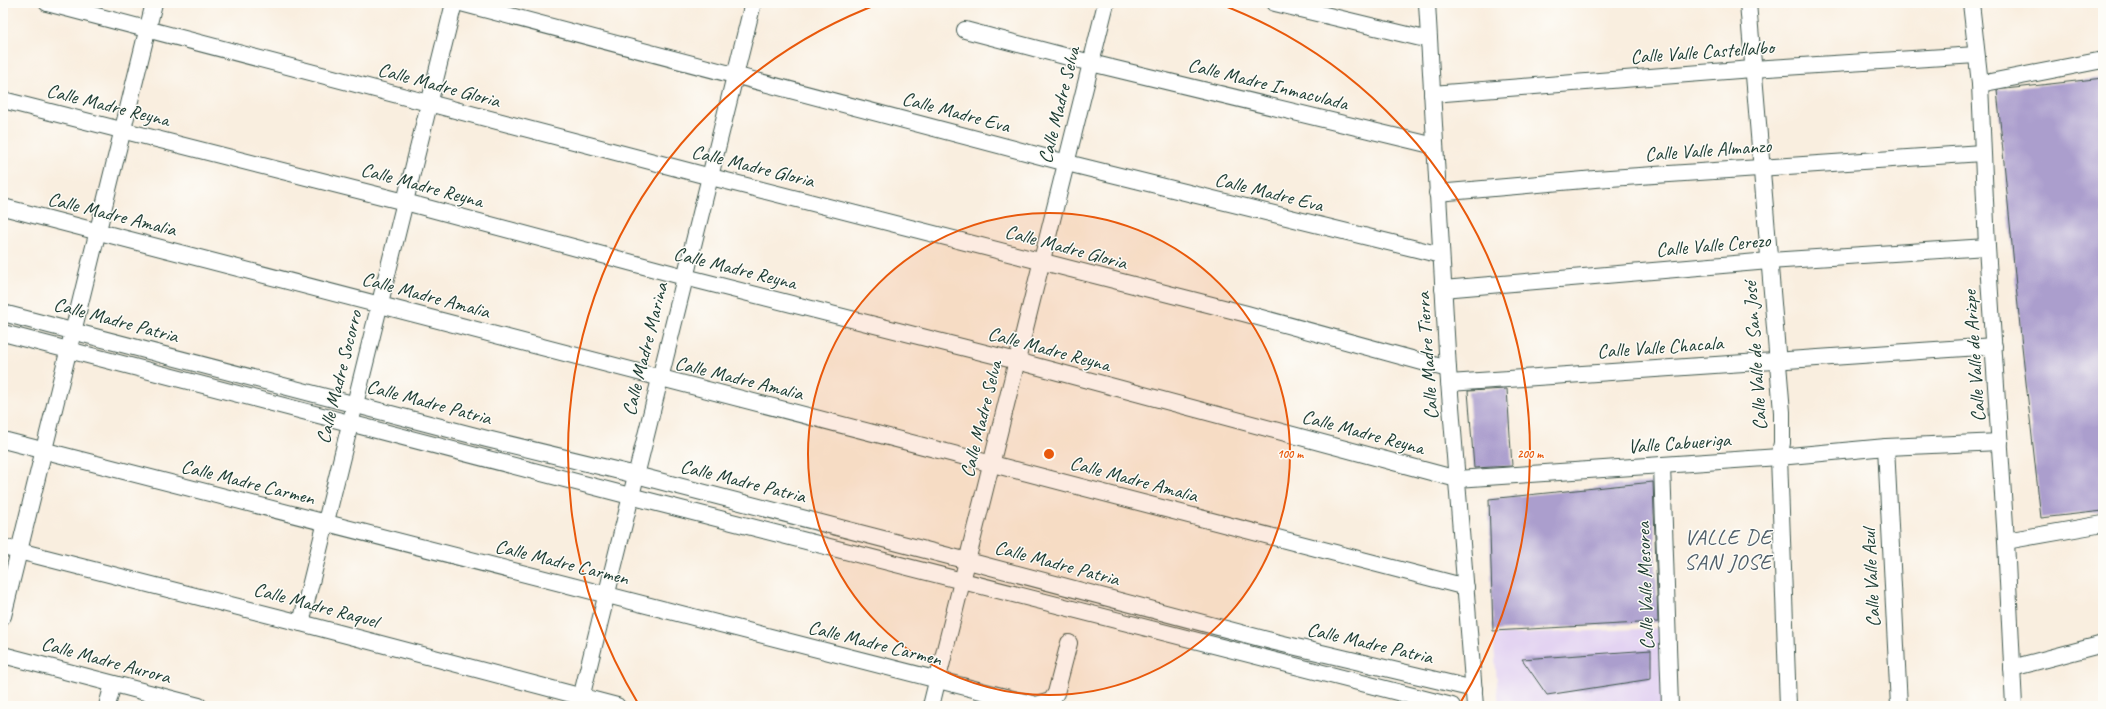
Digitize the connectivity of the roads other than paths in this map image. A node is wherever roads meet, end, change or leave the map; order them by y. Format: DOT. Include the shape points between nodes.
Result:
graph roads {
  1 [pos="47,3"];
  2 [pos="154,3"];
  3 [pos="454,3"];
  4 [pos="461,3"];
  5 [pos="753,3"];
  6 [pos="1106,3"];
  7 [pos="1275,3"];
  8 [pos="1427,3"];
  9 [pos="1748,3"];
  10 [pos="1971,3"];
  11 [pos="148,29"];
  12 [pos="965,30"];
  13 [pos="1429,40"];
  14 [pos="1976,55"];
  15 [pos="2103,60"];
  16 [pos="1091,63"];
  17 [pos="1752,69"];
  18 [pos="735,75"];
  19 [pos="1980,84"];
  20 [pos="1432,94"];
  21 [pos="3,100"];
  22 [pos="429,104"];
  23 [pos="123,131"];
  24 [pos="1435,146"];
  25 [pos="1982,153"];
  26 [pos="1067,163"];
  27 [pos="1762,167"];
  28 [pos="711,177"];
  29 [pos="1437,193"];
  30 [pos="404,202"];
  31 [pos="3,207"];
  32 [pos="97,231"];
  33 [pos="1987,247"];
  34 [pos="1441,256"];
  35 [pos="1768,260"];
  36 [pos="1041,262"];
  37 [pos="685,277"];
  38 [pos="1443,289"];
  39 [pos="380,304"];
  40 [pos="3,313"];
  41 [pos="73,330"];
  42 [pos="3,333"];
  43 [pos="1994,346"];
  44 [pos="68,350"];
  45 [pos="1778,359"];
  46 [pos="1017,361"];
  47 [pos="1448,376"];
  48 [pos="659,379"];
  49 [pos="354,404"];
  50 [pos="349,424"];
  51 [pos="3,440"];
  52 [pos="2000,442"];
  53 [pos="1886,447"];
  54 [pos="43,452"];
  55 [pos="1779,458"];
  56 [pos="991,464"];
  57 [pos="1662,465"];
  58 [pos="636,475"];
  59 [pos="1457,479"];
  60 [pos="630,496"];
  61 [pos="324,523"];
  62 [pos="2103,524"];
  63 [pos="2006,541"];
  64 [pos="3,547"];
  65 [pos="20,551"];
  66 [pos="968,561"];
  67 [pos="962,581"];
  68 [pos="1466,587"];
  69 [pos="606,596"];
  70 [pos="3,616"];
  71 [pos="301,622"];
  72 [pos="1069,643"];
  73 [pos="2103,644"];
  74 [pos="3,655"];
  75 [pos="2012,668"];
  76 [pos="937,681"];
  77 [pos="113,684"];
  78 [pos="1454,685"];
  79 [pos="1474,689"];
  80 [pos="580,701"];
  81 [pos="107,706"];
  82 [pos="199,706"];
  83 [pos="617,706"];
  84 [pos="931,706"];
  85 [pos="1450,706"];
  86 [pos="1475,706"];
  87 [pos="1670,706"];
  88 [pos="1788,706"];
  89 [pos="1899,706"];
  90 [pos="2014,706"];
  1 -- 11 [label="street, Calle Madre Gloria"];
  2 -- 11 [label="street"];
  3 -- 22 [label="street, Calle Madre Socorro"];
  4 -- 18 [label="street, Calle Madre Eva"];
  5 -- 18 [label="street, Calle Madre Marina"];
  6 -- 16 [label="street, Calle Madre Selva"];
  7 -- 13 [label="street"];
  8 -- 13 [label="street, Calle Madre Tierra"];
  9 -- 17 [label="street, Calle Valle de San José"];
  10 -- 14 [label="street, Calle Valle de Arizpe"];
  11 -- 22 [label="street, Calle Madre Gloria"];
  11 -- 23 [label="street"];
  12 -- 16 [label="street, Calle Madre Inmaculada"];
  13 -- 20 [label="street, Calle Madre Tierra"];
  14 -- 17 [label="street, Calle Valle Castellalbo"];
  14 -- 19 [label="street, Calle Valle de Arizpe"];
  15 -- 19 [label="street"];
  16 -- 24 [label="street, Calle Madre Inmaculada"];
  16 -- 26 [label="street, Calle Madre Selva"];
  17 -- 20 [label="street, Calle Valle Castellalbo"];
  17 -- 27 [label="street, Calle Valle de San José"];
  18 -- 26 [label="street, Calle Madre Eva"];
  18 -- 28 [label="street, Calle Madre Marina"];
  19 -- 25 [label="street, Calle Valle de Arizpe"];
  20 -- 24 [label="street, Calle Madre Tierra"];
  21 -- 23 [label="street, Calle Madre Reyna"];
  22 -- 28 [label="street, Calle Madre Gloria"];
  22 -- 30 [label="street, Calle Madre Socorro"];
  23 -- 30 [label="street, Calle Madre Reyna"];
  23 -- 32 [label="street"];
  24 -- 29 [label="street, Calle Madre Tierra"];
  25 -- 27 [label="street, Calle Valle Almanzo"];
  25 -- 33 [label="street, Calle Valle de Arizpe"];
  26 -- 34 [label="street, Calle Madre Eva"];
  26 -- 36 [label="street, Calle Madre Selva"];
  27 -- 29 [label="street, Calle Valle Almanzo" via="1595,178"];
  27 -- 35 [label="street, Calle Valle de San José"];
  28 -- 36 [label="street, Calle Madre Gloria"];
  28 -- 37 [label="street, Calle Madre Marina"];
  29 -- 34 [label="street, Calle Madre Tierra"];
  30 -- 37 [label="street, Calle Madre Reyna"];
  30 -- 39 [label="street, Calle Madre Socorro"];
  31 -- 32 [label="street, Calle Madre Amalia"];
  32 -- 39 [label="street, Calle Madre Amalia"];
  32 -- 41 [label="street"];
  33 -- 35 [label="street, Calle Valle Cerezo"];
  33 -- 43 [label="street, Calle Valle de Arizpe"];
  34 -- 38 [label="street, Calle Madre Tierra"];
  35 -- 38 [label="street, Calle Valle Cerezo"];
  35 -- 45 [label="street, Calle Valle de San José"];
  36 -- 46 [label="street, Calle Madre Selva"];
  36 -- 47 [label="street, Calle Madre Gloria" via="1247,314"];
  37 -- 46 [label="street, Calle Madre Reyna"];
  37 -- 48 [label="street, Calle Madre Marina"];
  38 -- 47 [label="street, Calle Madre Tierra"];
  39 -- 48 [label="street, Calle Madre Amalia"];
  39 -- 49 [label="street, Calle Madre Socorro"];
  40 -- 41 [label="street, Calle Madre Patria"];
  41 -- 44 [label="street"];
  41 -- 49 [label="street, Calle Madre Patria"];
  42 -- 44 [label="street, Calle Madre Patria"];
  43 -- 45 [label="street, Calle Valle Chacala"];
  43 -- 52 [label="street, Calle Valle de Arizpe"];
  44 -- 50 [label="street, Calle Madre Patria"];
  44 -- 54 [label="street"];
  45 -- 47 [label="street, Calle Valle Chacala"];
  45 -- 55 [label="street, Calle Valle de San José" via="1782,412 1782,443"];
  46 -- 56 [label="street, Calle Madre Selva"];
  46 -- 59 [label="street, Calle Madre Reyna"];
  47 -- 59 [label="street, Calle Madre Tierra"];
  48 -- 56 [label="street, Calle Madre Amalia"];
  48 -- 58 [label="street, Calle Madre Marina"];
  49 -- 50 [label="street, Calle Madre Socorro"];
  49 -- 58 [label="street, Calle Madre Patria"];
  50 -- 60 [label="street, Calle Madre Patria"];
  50 -- 61 [label="street, Calle Madre Socorro"];
  51 -- 54 [label="street, Calle Madre Carmen"];
  52 -- 53 [label="street, Valle Cabueriga"];
  52 -- 63 [label="street, Calle Valle de Arizpe"];
  53 -- 55 [label="street, Valle Cabueriga"];
  53 -- 89 [label="street, Calle Valle Azul"];
  54 -- 61 [label="street, Calle Madre Carmen"];
  54 -- 65 [label="street"];
  55 -- 57 [label="street, Valle Cabueriga"];
  55 -- 88 [label="street, Calle Valle de San José"];
  56 -- 66 [label="street, Calle Madre Selva"];
  56 -- 68 [label="street, Calle Madre Amalia"];
  57 -- 59 [label="street, Valle Cabueriga"];
  57 -- 87 [label="street, Calle Valle Mesorea"];
  58 -- 60 [label="street, Calle Madre Marina"];
  58 -- 66 [label="street, Calle Madre Patria"];
  59 -- 68 [label="street, Calle Madre Tierra"];
  60 -- 67 [label="street, Calle Madre Patria"];
  60 -- 69 [label="street, Calle Madre Marina"];
  61 -- 69 [label="street, Calle Madre Carmen"];
  61 -- 71 [label="street, Calle Madre Socorro"];
  62 -- 63 [label="street"];
  63 -- 75 [label="street, Calle Valle de Arizpe"];
  64 -- 65 [label="street, Calle Madre Raquel"];
  65 -- 70 [label="street"];
  65 -- 71 [label="street, Calle Madre Raquel"];
  66 -- 67 [label="street, Calle Madre Selva"];
  66 -- 78 [label="street, Calle Madre Patria" via="1275,642"];
  67 -- 76 [label="street, Calle Madre Selva"];
  67 -- 85 [label="street, Calle Madre Patria"];
  68 -- 79 [label="street, Calle Madre Tierra"];
  69 -- 76 [label="street, Calle Madre Carmen"];
  69 -- 80 [label="street, Calle Madre Marina"];
  71 -- 80 [label="street, Calle Madre Raquel"];
  72 -- 76 [label="street, Calle Madre Carmen" via="1056,692 1051,701 1043,704 1027,703"];
  73 -- 75 [label="street"];
  74 -- 77 [label="street, Calle Madre Aurora"];
  75 -- 90 [label="street, Calle Valle de Arizpe"];
  76 -- 84 [label="street, Calle Madre Selva"];
  77 -- 81 [label="street"];
  77 -- 82 [label="street, Calle Madre Aurora"];
  78 -- 79 [label="street, Calle Madre Patria"];
  78 -- 85 [label="street"];
  79 -- 86 [label="street, Calle Madre Tierra"];
  80 -- 83 [label="street, Calle Madre Raquel"];
}
